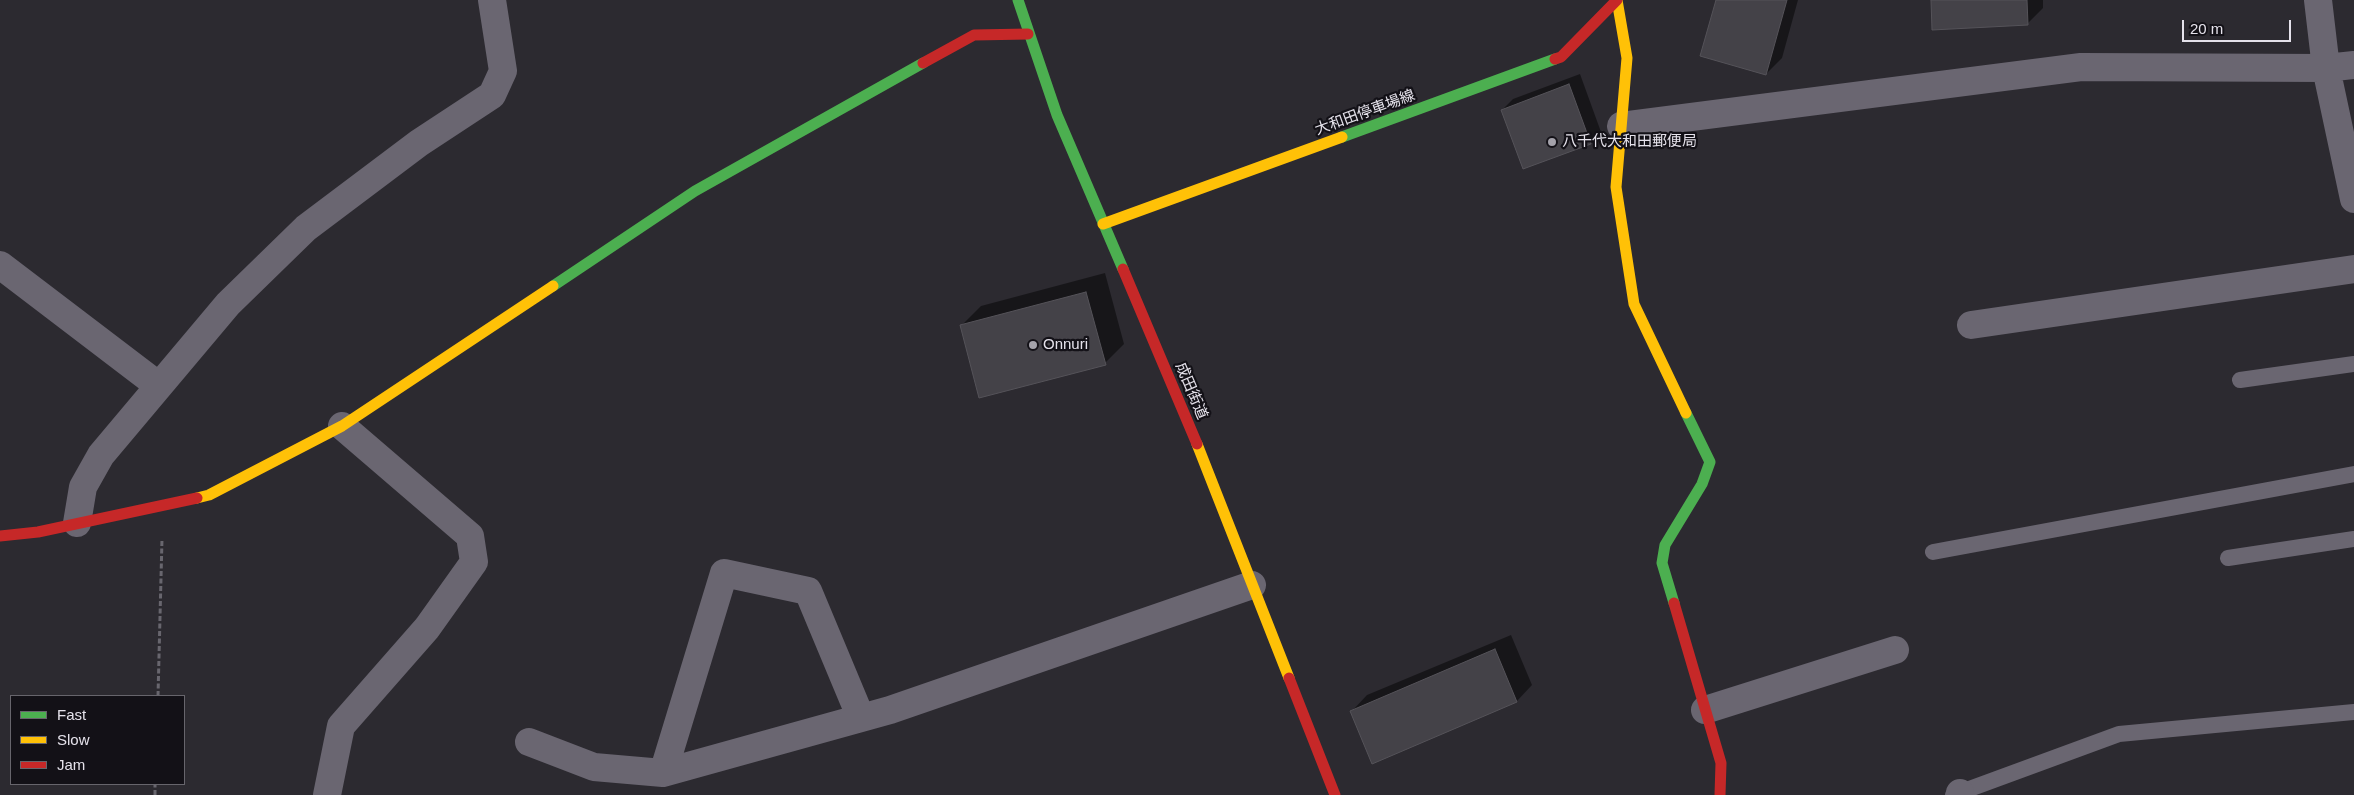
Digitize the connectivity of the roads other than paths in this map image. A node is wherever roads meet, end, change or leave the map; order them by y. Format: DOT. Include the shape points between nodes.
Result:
graph roads {
  1 [pos="492,0"];
  2 [pos="1018,0"];
  3 [pos="1617,0"];
  4 [pos="2318,0"];
  5 [pos="1028,34"];
  6 [pos="2354,65"];
  7 [pos="2326,68"];
  8 [pos="1621,126"];
  9 [pos="2354,199"];
  10 [pos="1103,224"];
  11 [pos="0,265"];
  12 [pos="2354,269"];
  13 [pos="1971,325"];
  14 [pos="2354,364"];
  15 [pos="2240,380"];
  16 [pos="159,386"];
  17 [pos="342,426"];
  18 [pos="2354,474"];
  19 [pos="76,523"];
  20 [pos="0,536"];
  21 [pos="2354,539"];
  22 [pos="1933,552"];
  23 [pos="2228,558"];
  24 [pos="1252,584"];
  25 [pos="1895,650"];
  26 [pos="1705,710"];
  27 [pos="2354,712"];
  28 [pos="860,718"];
  29 [pos="529,742"];
  30 [pos="663,773"];
  31 [pos="1958,794"];
  32 [pos="327,795"];
  33 [pos="1335,795"];
  34 [pos="1720,795"];
  1 -- 16 [label="street" via="503,71 492,95 419,143 306,228 228,304"];
  2 -- 5 [label="main road, 成田街道"];
  3 -- 8 [label="main road" via="1627,58"];
  3 -- 10 [label="main road, 大和田停車場線" via="1561,57"];
  4 -- 7 [label="street"];
  5 -- 10 [label="main road, 成田街道" via="1057,115"];
  5 -- 17 [label="main road" via="974,35 695,190"];
  6 -- 7 [label="street"];
  7 -- 8 [label="street" via="2081,67"];
  7 -- 9 [label="street"];
  8 -- 26 [label="main road" via="1616,187 1634,304 1710,462 1702,484 1664,545 1662,563"];
  10 -- 24 [label="main road, 成田街道" via="1203,458"];
  11 -- 16 [label="street"];
  12 -- 13 [label="street"];
  14 -- 15 [label="lane"];
  16 -- 19 [label="street" via="101,454 83,487"];
  17 -- 19 [label="main road" via="209,495"];
  17 -- 32 [label="street" via="470,536 474,562 427,628 341,726"];
  18 -- 22 [label="lane"];
  19 -- 20 [label="main road"];
  21 -- 23 [label="lane"];
  24 -- 28 [label="street" via="900,707"];
  24 -- 33 [label="main road, 成田街道"];
  25 -- 26 [label="street"];
  26 -- 34 [label="main road" via="1721,763"];
  27 -- 31 [label="lane" via="2119,734"];
  28 -- 30 [label="street"];
  28 -- 30 [label="street" via="808,591 724,573"];
  29 -- 30 [label="street" via="594,766"];
}
